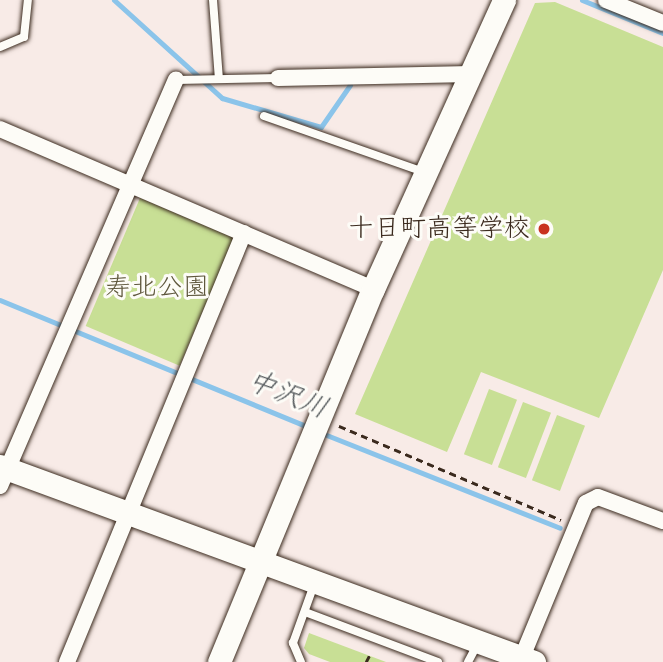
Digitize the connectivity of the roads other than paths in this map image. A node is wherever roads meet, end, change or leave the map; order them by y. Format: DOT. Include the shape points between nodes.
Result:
graph roads {
  1 [pos="28,0"];
  2 [pos="213,0"];
  3 [pos="505,0"];
  4 [pos="606,0"];
  5 [pos="663,23"];
  6 [pos="0,47"];
  7 [pos="471,74"];
  8 [pos="278,78"];
  9 [pos="219,79"];
  10 [pos="176,80"];
  11 [pos="264,116"];
  12 [pos="0,129"];
  13 [pos="426,173"];
  14 [pos="129,184"];
  15 [pos="244,233"];
  16 [pos="373,289"];
  17 [pos="2,474"];
  18 [pos="128,514"];
  19 [pos="663,522"];
  20 [pos="261,560"];
  21 [pos="317,580"];
  22 [pos="305,612"];
  23 [pos="479,641"];
  24 [pos="525,661"];
  25 [pos="67,662"];
  26 [pos="219,662"];
  27 [pos="301,662"];
  28 [pos="438,662"];
  29 [pos="468,662"];
  1 -- 6 [label="lane" via="24,37"];
  2 -- 9 [label="lane"];
  3 -- 7 [label="street"];
  4 -- 5 [label="street"];
  7 -- 8 [label="street"];
  7 -- 13 [label="street"];
  8 -- 9 [label="lane"];
  9 -- 10 [label="lane"];
  10 -- 14 [label="street"];
  11 -- 13 [label="lane"];
  12 -- 14 [label="street"];
  13 -- 16 [label="street"];
  14 -- 15 [label="street"];
  14 -- 17 [label="street"];
  15 -- 16 [label="street"];
  15 -- 18 [label="street"];
  16 -- 20 [label="street"];
  17 -- 18 [label="street"];
  18 -- 20 [label="street"];
  18 -- 25 [label="street"];
  19 -- 24 [label="street" via="598,497 586,503"];
  20 -- 21 [label="street"];
  20 -- 26 [label="street"];
  21 -- 22 [label="lane"];
  21 -- 23 [label="street"];
  22 -- 27 [label="lane" via="293,652"];
  22 -- 28 [label="lane"];
  23 -- 24 [label="street"];
  23 -- 29 [label="lane"];
}
